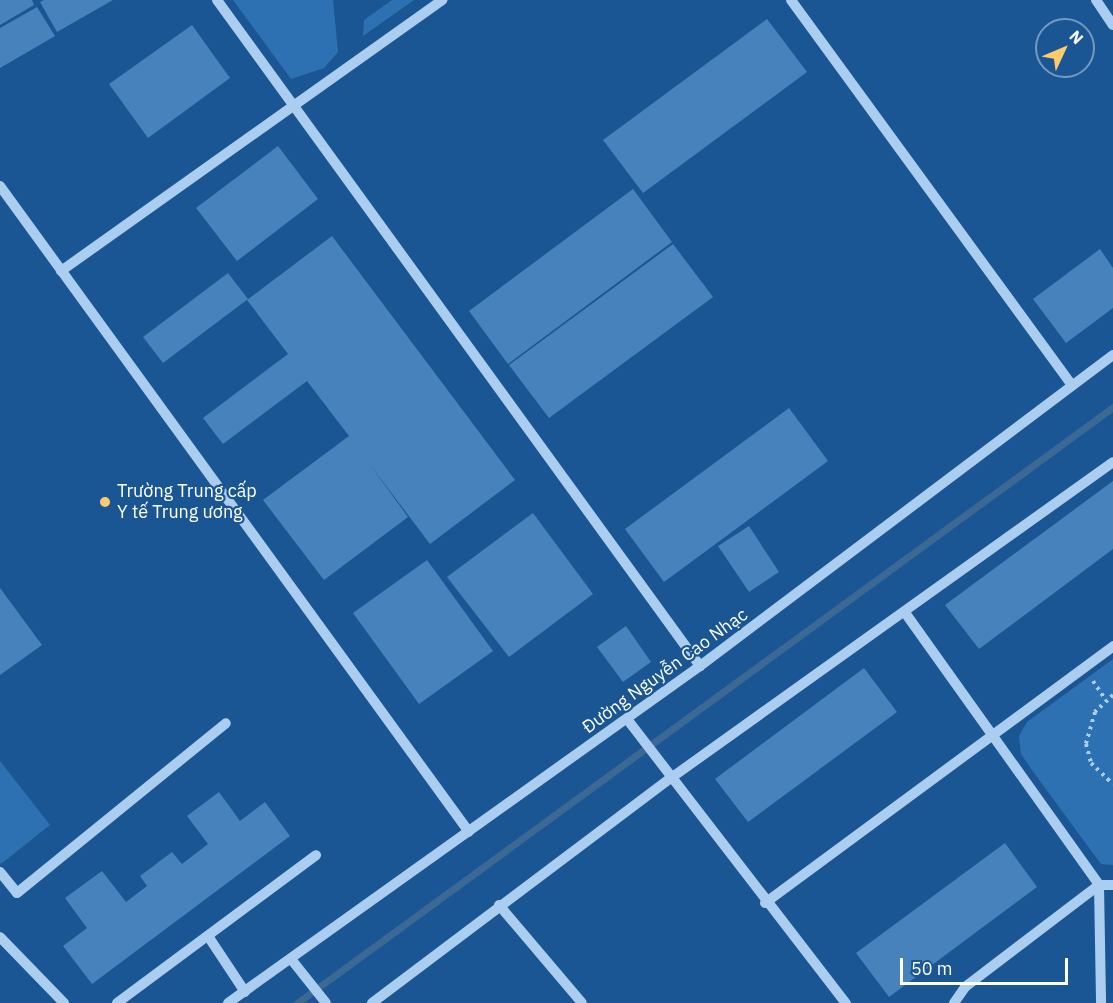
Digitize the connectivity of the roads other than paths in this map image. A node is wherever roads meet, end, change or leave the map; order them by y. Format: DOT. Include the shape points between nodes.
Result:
graph roads {
  1 [pos="218,0"];
  2 [pos="443,0"];
  3 [pos="791,0"];
  4 [pos="1095,0"];
  5 [pos="1113,25"];
  6 [pos="292,103"];
  7 [pos="0,186"];
  8 [pos="61,271"];
  9 [pos="1113,355"];
  10 [pos="1072,386"];
  11 [pos="1113,462"];
  12 [pos="906,615"];
  13 [pos="1113,646"];
  14 [pos="700,666"];
  15 [pos="627,719"];
  16 [pos="226,723"];
  17 [pos="992,735"];
  18 [pos="669,775"];
  19 [pos="469,832"];
  20 [pos="316,855"];
  21 [pos="0,872"];
  22 [pos="1099,885"];
  23 [pos="1113,885"];
  24 [pos="765,903"];
  25 [pos="499,905"];
  26 [pos="208,936"];
  27 [pos="0,937"];
  28 [pos="291,959"];
  29 [pos="245,992"];
  30 [pos="64,1003"];
  31 [pos="117,1003"];
  32 [pos="228,1003"];
  33 [pos="326,1003"];
  34 [pos="372,1003"];
  35 [pos="582,1003"];
  36 [pos="846,1003"];
  37 [pos="954,1003"];
  38 [pos="1101,1003"];
  1 -- 6 [label="street"];
  2 -- 6 [label="street"];
  3 -- 10 [label="street"];
  4 -- 5 [label="street"];
  6 -- 8 [label="street"];
  6 -- 14 [label="street"];
  7 -- 8 [label="street"];
  8 -- 19 [label="street"];
  9 -- 10 [label="street, Đường Nguyễn Cao Nhạc"];
  10 -- 14 [label="street, Đường Nguyễn Cao Nhạc"];
  11 -- 12 [label="street"];
  12 -- 17 [label="street"];
  12 -- 18 [label="street"];
  13 -- 17 [label="street"];
  14 -- 15 [label="street, Đường Nguyễn Cao Nhạc"];
  15 -- 18 [label="street"];
  15 -- 19 [label="street, Đường Nguyễn Cao Nhạc"];
  16 -- 21 [label="street" via="17,893"];
  17 -- 22 [label="street"];
  17 -- 24 [label="street"];
  18 -- 24 [label="street"];
  18 -- 25 [label="street"];
  19 -- 28 [label="street, Đường Nguyễn Cao Nhạc"];
  20 -- 26 [label="street"];
  22 -- 23 [label="street"];
  22 -- 37 [label="street" via="965,987"];
  22 -- 38 [label="street"];
  24 -- 36 [label="street"];
  25 -- 34 [label="street"];
  25 -- 35 [label="street"];
  26 -- 29 [label="street"];
  26 -- 31 [label="street"];
  27 -- 30 [label="street"];
  28 -- 29 [label="street, Đường Nguyễn Cao Nhạc"];
  28 -- 33 [label="street"];
  29 -- 32 [label="street, Đường Nguyễn Cao Nhạc"];
}
